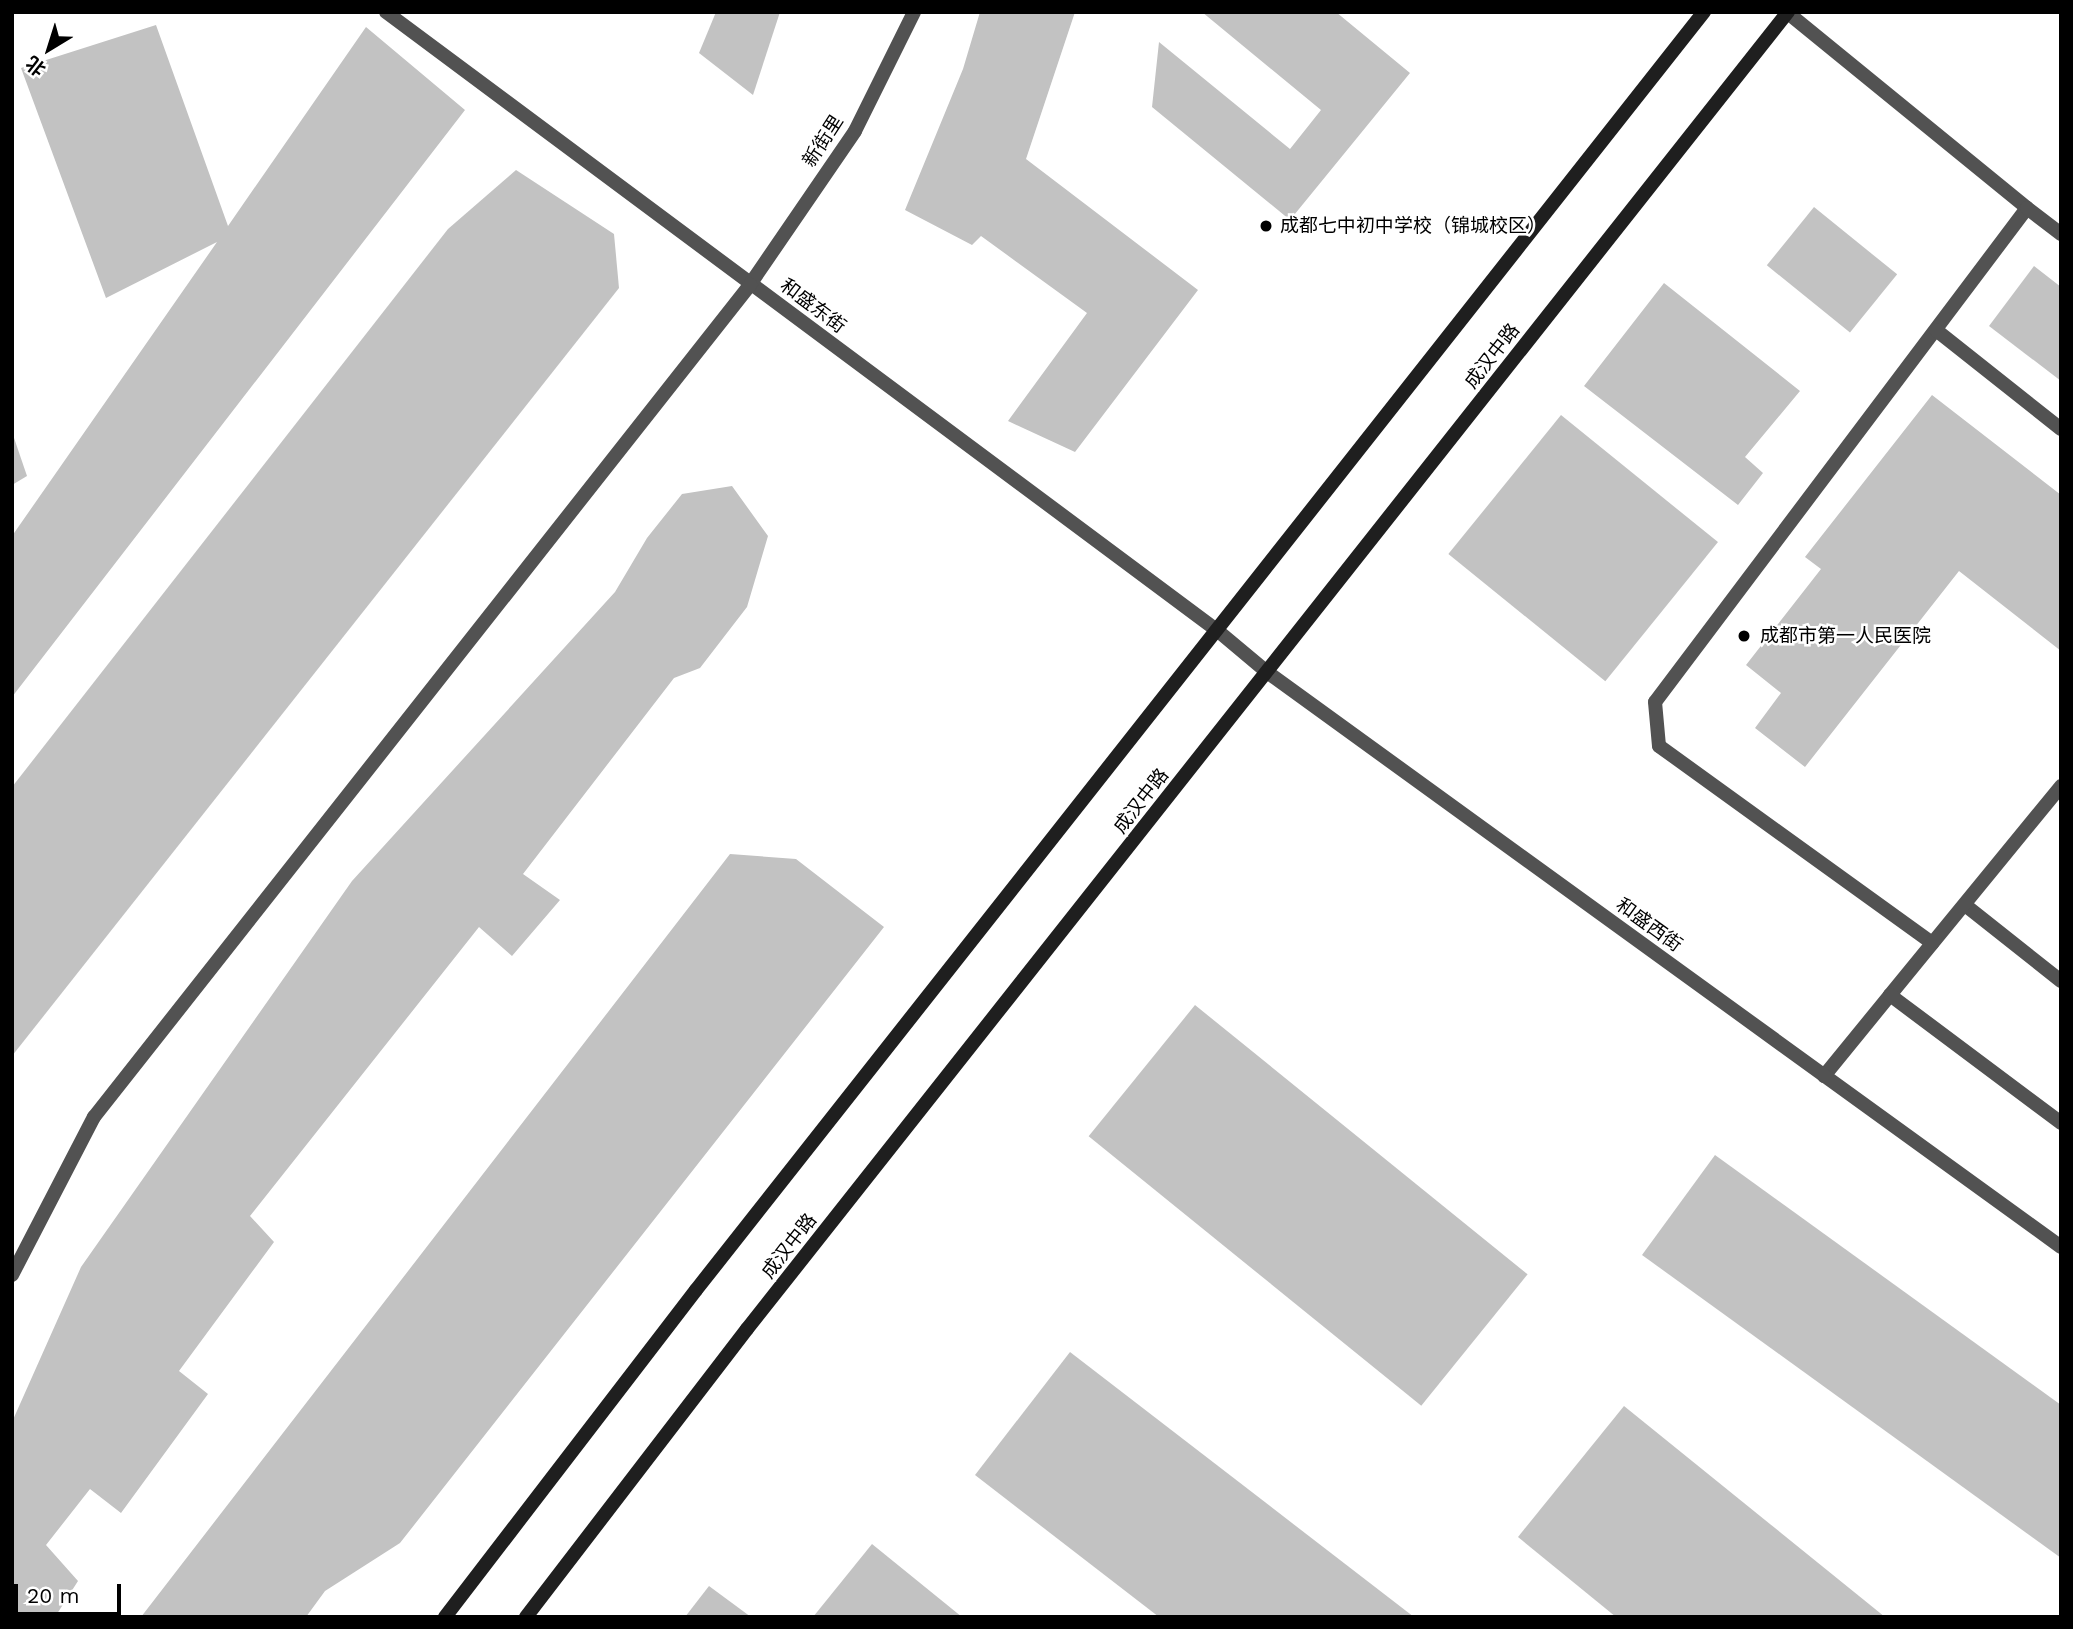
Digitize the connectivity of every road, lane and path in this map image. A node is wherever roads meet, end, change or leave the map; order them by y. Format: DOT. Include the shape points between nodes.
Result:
graph roads {
  1 [pos="386,12"];
  2 [pos="914,12"];
  3 [pos="1704,12"];
  4 [pos="1788,13"];
  5 [pos="2027,208"];
  6 [pos="2061,234"];
  7 [pos="751,284"];
  8 [pos="1936,330"];
  9 [pos="2061,429"];
  10 [pos="1218,631"];
  11 [pos="1267,672"];
  12 [pos="2061,786"];
  13 [pos="1965,905"];
  14 [pos="1932,943"];
  15 [pos="2061,981"];
  16 [pos="1890,995"];
  17 [pos="1824,1076"];
  18 [pos="2061,1123"];
  19 [pos="2061,1247"];
  20 [pos="12,1275"];
  21 [pos="445,1617"];
  22 [pos="526,1617"];
  1 -- 7 [label="street, 和盛东街"];
  2 -- 7 [label="street, 新街里" via="855,131"];
  3 -- 10 [label="main road"];
  4 -- 5 [label="street"];
  4 -- 11 [label="main road, 成汉中路"];
  5 -- 6 [label="street"];
  5 -- 8 [label="street"];
  7 -- 10 [label="street, 和盛东街"];
  7 -- 20 [label="street, 新街里" via="94,1117"];
  8 -- 9 [label="street"];
  8 -- 14 [label="street" via="1655,702 1659,746"];
  10 -- 11 [label="street, 和盛西街"];
  10 -- 21 [label="main road" via="696,1290"];
  11 -- 17 [label="street, 和盛西街"];
  11 -- 22 [label="main road, 成汉中路" via="756,1318"];
  12 -- 13 [label="street"];
  13 -- 14 [label="street"];
  13 -- 15 [label="street"];
  14 -- 16 [label="street"];
  16 -- 17 [label="street"];
  16 -- 18 [label="street"];
  17 -- 19 [label="street, 和盛西街"];
}
